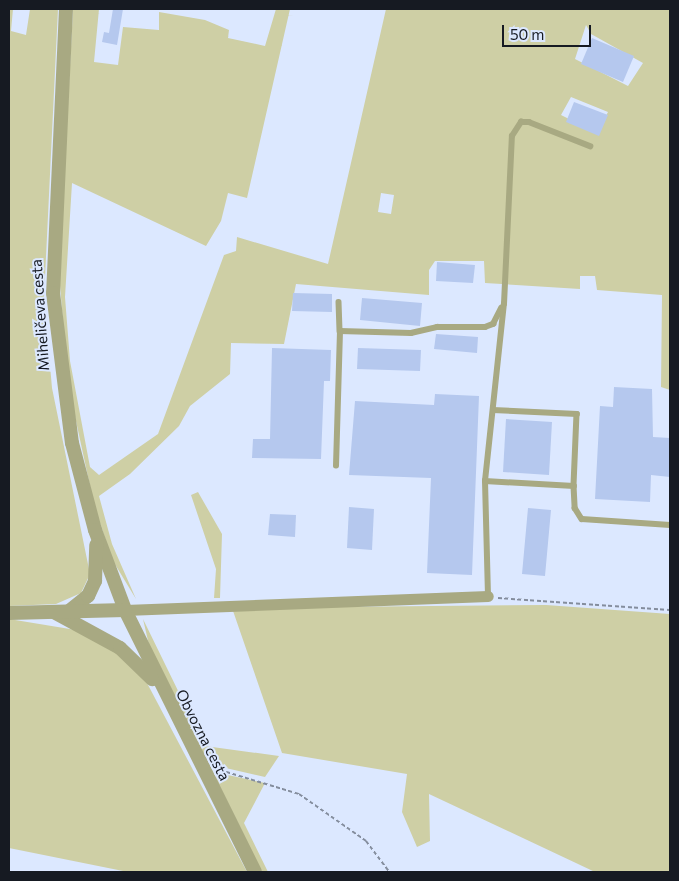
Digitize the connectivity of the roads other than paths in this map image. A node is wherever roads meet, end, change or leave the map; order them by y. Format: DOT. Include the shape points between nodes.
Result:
graph roads {
  1 [pos="66,9"];
  2 [pos="590,146"];
  3 [pos="340,302"];
  4 [pos="504,304"];
  5 [pos="340,331"];
  6 [pos="493,410"];
  7 [pos="336,466"];
  8 [pos="485,481"];
  9 [pos="574,486"];
  10 [pos="670,525"];
  11 [pos="95,530"];
  12 [pos="487,597"];
  13 [pos="124,610"];
  14 [pos="61,612"];
  15 [pos="9,613"];
  16 [pos="160,687"];
  17 [pos="255,872"];
  1 -- 11 [label="street, Miheličeva cesta" via="52,293 62,389"];
  2 -- 4 [label="lane" via="529,122 514,128"];
  3 -- 5 [label="lane"];
  4 -- 5 [label="lane" via="493,324 486,327 437,327 411,333"];
  4 -- 6 [label="lane"];
  5 -- 7 [label="lane"];
  6 -- 8 [label="lane"];
  6 -- 9 [label="lane" via="577,414"];
  8 -- 9 [label="lane"];
  8 -- 12 [label="lane"];
  9 -- 10 [label="lane" via="575,508 582,519"];
  11 -- 13 [label="street, Miheličeva cesta"];
  11 -- 14 [label="street" via="95,581 81,605"];
  12 -- 13 [label="street"];
  13 -- 14 [label="street"];
  13 -- 16 [label="street, Obvozna cesta"];
  14 -- 15 [label="street"];
  14 -- 16 [label="street" via="120,648"];
  16 -- 17 [label="street, Obvozna cesta"];
}
